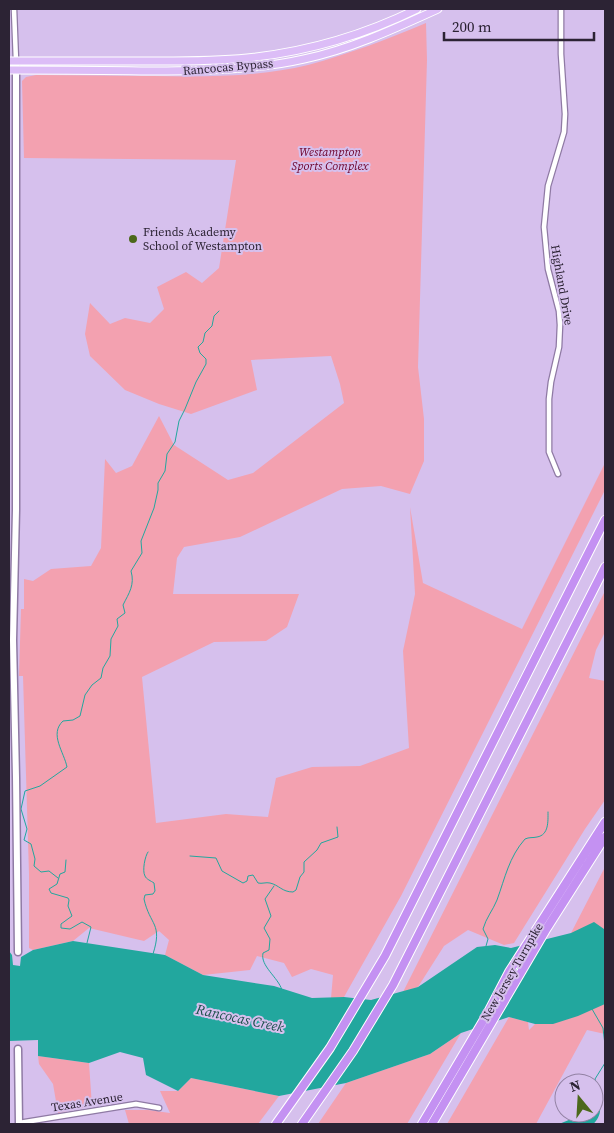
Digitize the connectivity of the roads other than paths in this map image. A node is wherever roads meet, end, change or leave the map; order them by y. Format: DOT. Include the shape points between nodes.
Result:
graph roads {
  1 [pos="14,9"];
  2 [pos="417,9"];
  3 [pos="438,9"];
  4 [pos="562,9"];
  5 [pos="9,45"];
  6 [pos="15,45"];
  7 [pos="12,61"];
  8 [pos="12,70"];
  9 [pos="12,371"];
  10 [pos="558,474"];
  11 [pos="605,520"];
  12 [pos="605,567"];
  13 [pos="11,621"];
  14 [pos="605,822"];
  15 [pos="605,837"];
  16 [pos="18,952"];
  17 [pos="18,1049"];
  18 [pos="158,1108"];
  19 [pos="19,1124"];
  20 [pos="276,1124"];
  21 [pos="302,1124"];
  22 [pos="422,1124"];
  23 [pos="432,1124"];
  1 -- 6 [label="street"];
  2 -- 7 [label="main road, Rancocas Bypass" via="331,42 248,58 180,62"];
  3 -- 8 [label="main road, Rancocas Bypass" via="350,47 293,61 213,70"];
  4 -- 10 [label="street, Highland Drive" via="564,132 548,186 544,227 548,269 560,325 551,382 549,452"];
  5 -- 6 [label="street"];
  6 -- 7 [label="street"];
  7 -- 8 [label="main road"];
  8 -- 9 [label="main road"];
  9 -- 13 [label="main road" via="16,523"];
  11 -- 20 [label="highway" via="375,975 330,1048"];
  12 -- 21 [label="highway" via="393,985"];
  13 -- 16 [label="main road"];
  14 -- 22 [label="highway, New Jersey Turnpike" via="509,972"];
  15 -- 23 [label="highway, New Jersey Turnpike" via="547,928"];
  17 -- 19 [label="main road"];
  18 -- 19 [label="street, Texas Avenue" via="136,1104"];
}
